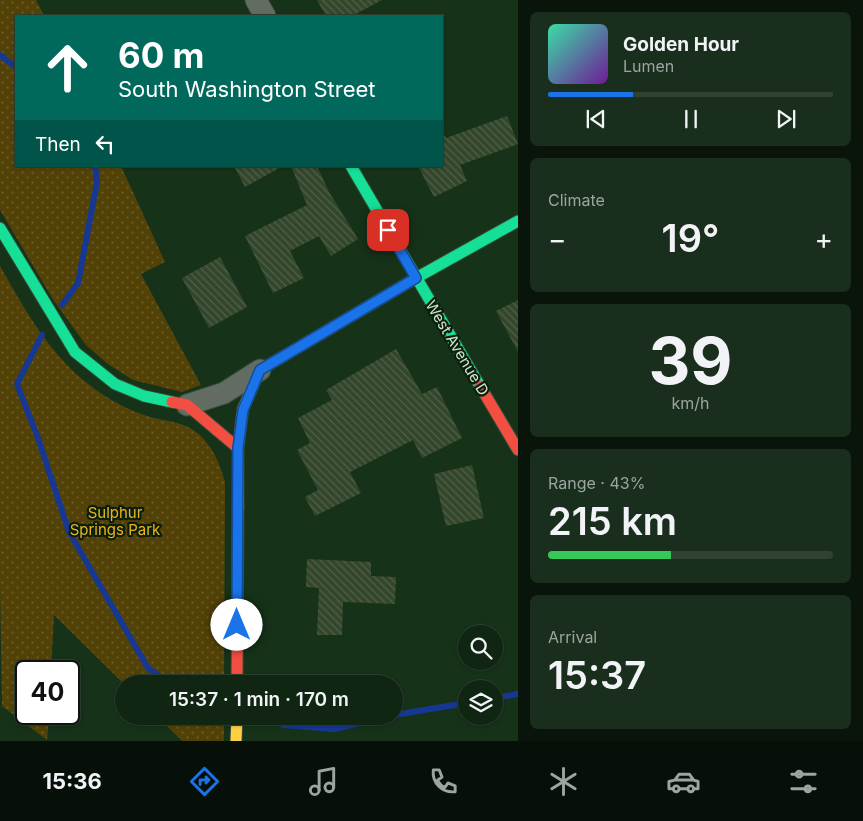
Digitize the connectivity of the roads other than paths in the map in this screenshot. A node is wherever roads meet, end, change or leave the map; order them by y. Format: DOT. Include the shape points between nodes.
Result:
graph roads {
  1 [pos="256,0"];
  2 [pos="264,15"];
  3 [pos="352,167"];
  4 [pos="518,222"];
  5 [pos="0,228"];
  6 [pos="416,278"];
  7 [pos="260,370"];
  8 [pos="187,405"];
  9 [pos="238,448"];
  10 [pos="518,450"];
  11 [pos="237,675"];
  12 [pos="236,725"];
  13 [pos="236,741"];
  1 -- 2 [label="street"];
  3 -- 6 [label="street, West Avenue D"];
  4 -- 6 [label="street"];
  5 -- 8 [label="street" via="75,352 115,384 144,396"];
  6 -- 7 [label="street"];
  6 -- 10 [label="street, West Avenue D"];
  7 -- 8 [label="street" via="224,393"];
  7 -- 9 [label="street" via="243,410"];
  8 -- 9 [label="street"];
  9 -- 11 [label="street"];
  12 -- 13 [label="street"];
}
